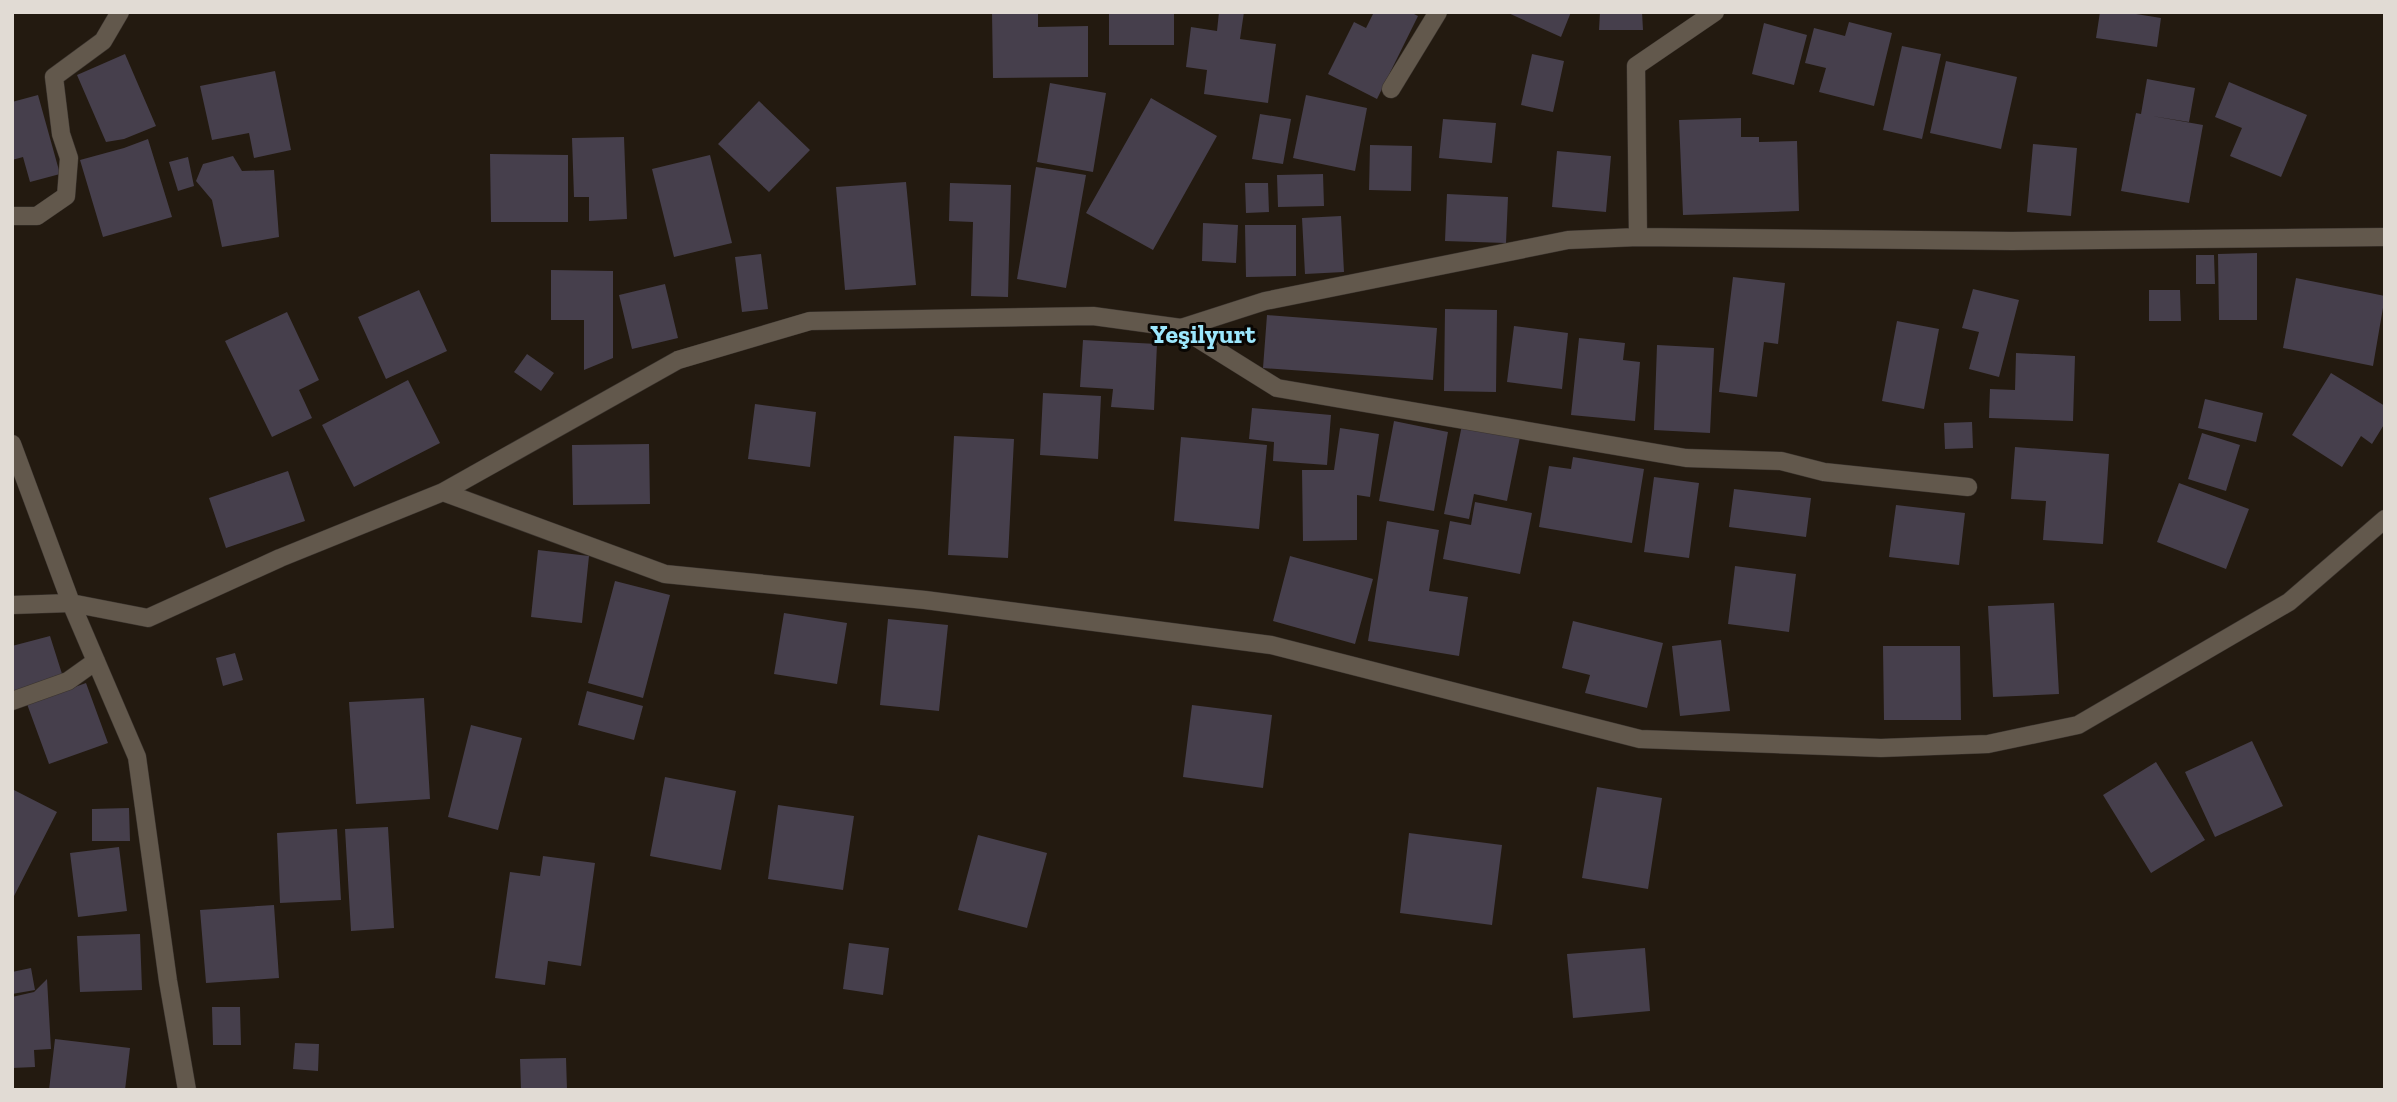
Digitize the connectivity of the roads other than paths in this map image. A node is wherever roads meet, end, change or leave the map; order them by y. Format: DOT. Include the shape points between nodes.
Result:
graph roads {
  1 [pos="120,12"];
  2 [pos="1438,12"];
  3 [pos="1715,12"];
  4 [pos="1391,89"];
  5 [pos="12,216"];
  6 [pos="1638,237"];
  7 [pos="2385,237"];
  8 [pos="1181,328"];
  9 [pos="12,444"];
  10 [pos="1968,487"];
  11 [pos="443,492"];
  12 [pos="2385,519"];
  13 [pos="71,603"];
  14 [pos="12,605"];
  15 [pos="96,661"];
  16 [pos="12,701"];
  17 [pos="187,1090"];
  1 -- 5 [label="street" via="103,41 54,77 69,158 66,196 37,216"];
  2 -- 4 [label="street"];
  3 -- 6 [label="street" via="1636,66"];
  6 -- 7 [label="street" via="2012,241"];
  6 -- 8 [label="street" via="1568,240 1265,301"];
  8 -- 10 [label="street" via="1278,388 1686,458 1781,461 1824,472"];
  8 -- 11 [label="street" via="1093,316 810,321 678,360"];
  9 -- 13 [label="street"];
  11 -- 12 [label="street" via="665,574 925,600 1271,645 1640,739 1881,748 1988,744 2078,725 2289,602"];
  11 -- 13 [label="street" via="148,618"];
  13 -- 14 [label="street"];
  13 -- 15 [label="street"];
  15 -- 16 [label="street" via="68,681"];
  15 -- 17 [label="street" via="137,757"];
}
